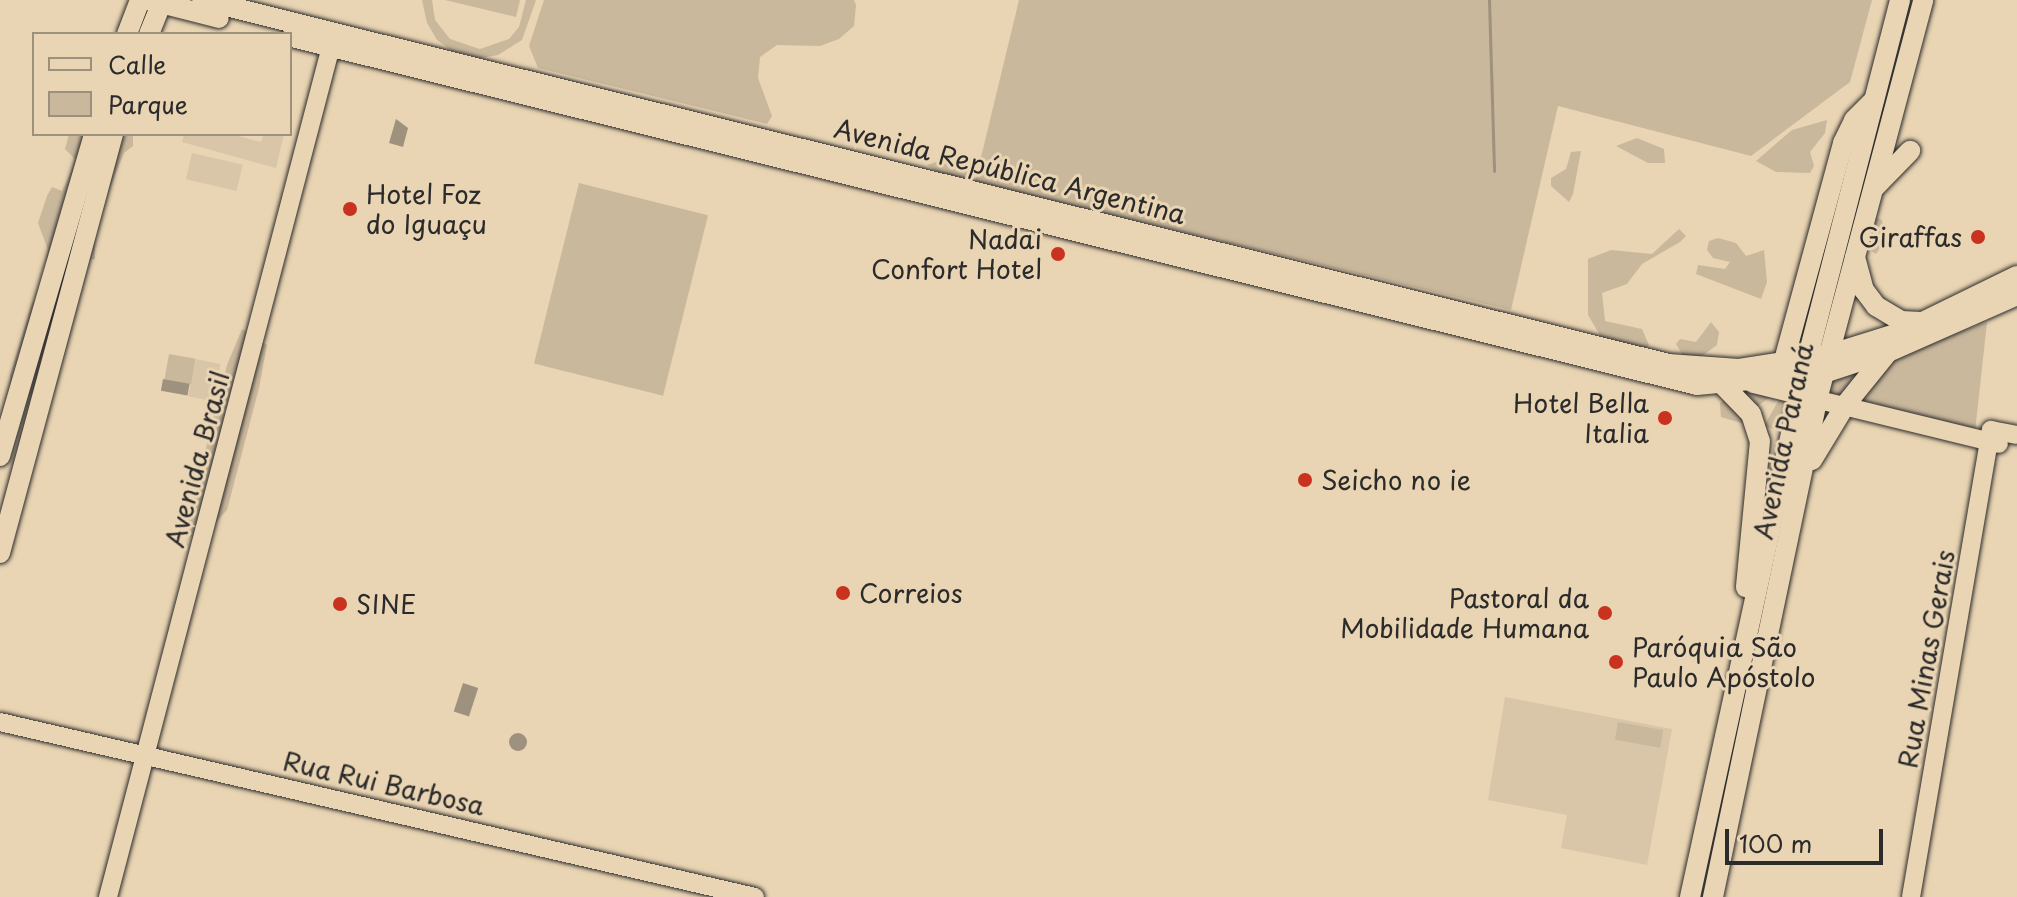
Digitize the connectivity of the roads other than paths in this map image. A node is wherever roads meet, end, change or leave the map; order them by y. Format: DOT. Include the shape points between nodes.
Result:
graph roads {
  1 [pos="140,0"];
  2 [pos="202,0"];
  3 [pos="1900,0"];
  4 [pos="1923,0"];
  5 [pos="158,1"];
  6 [pos="128,32"];
  7 [pos="150,32"];
  8 [pos="274,32"];
  9 [pos="292,36"];
  10 [pos="333,40"];
  11 [pos="1874,100"];
  12 [pos="93,136"];
  13 [pos="112,136"];
  14 [pos="1910,151"];
  15 [pos="1871,191"];
  16 [pos="1855,254"];
  17 [pos="2017,276"];
  18 [pos="2017,295"];
  19 [pos="1925,321"];
  20 [pos="1888,352"];
  21 [pos="1783,364"];
  22 [pos="1814,376"];
  23 [pos="1723,385"];
  24 [pos="1846,404"];
  25 [pos="2017,435"];
  26 [pos="1990,436"];
  27 [pos="2017,448"];
  28 [pos="0,456"];
  29 [pos="1798,487"];
  30 [pos="0,553"];
  31 [pos="1742,649"];
  32 [pos="0,722"];
  33 [pos="146,754"];
  34 [pos="108,897"];
  35 [pos="755,897"];
  36 [pos="1690,897"];
  37 [pos="1713,897"];
  38 [pos="1911,897"];
  1 -- 6 [label="main road"];
  2 -- 10 [label="main road, Avenida República Argentina"];
  3 -- 11 [label="main road, Avenida Paraná"];
  4 -- 15 [label="main road, Avenida Paraná"];
  5 -- 7 [label="main road"];
  5 -- 8 [label="main road"];
  9 -- 10 [label="main road, Avenida República Argentina"];
  10 -- 21 [label="main road, Avenida República Argentina" via="1668,364 1707,369"];
  10 -- 23 [label="main road, Avenida República Argentina" via="1666,380"];
  10 -- 33 [label="street, Avenida Brasil"];
  11 -- 21 [label="main road" via="1854,120 1843,143"];
  11 -- 22 [label="main road, Avenida Paraná"];
  12 -- 28 [label="main road"];
  13 -- 30 [label="main road"];
  14 -- 15 [label="main road"];
  15 -- 16 [label="main road, Avenida Paraná"];
  16 -- 19 [label="main road" via="1864,290 1876,306 1901,321"];
  16 -- 22 [label="main road, Avenida Paraná"];
  17 -- 19 [label="main road"];
  18 -- 20 [label="main road"];
  19 -- 22 [label="main road"];
  20 -- 22 [label="main road"];
  20 -- 24 [label="main road"];
  21 -- 22 [label="main road, Avenida República Argentina"];
  22 -- 23 [label="main road, Avenida República Argentina"];
  22 -- 24 [label="street, Avenida República Argentina"];
  22 -- 29 [label="main road, Avenida Paraná"];
  22 -- 31 [label="main road, Avenida Paraná"];
  23 -- 31 [label="main road" via="1751,414 1760,441"];
  24 -- 26 [label="street, Avenida República Argentina"];
  24 -- 29 [label="main road"];
  25 -- 26 [label="street, Avenida República Argentina"];
  26 -- 27 [label="street, Avenida República Argentina"];
  26 -- 38 [label="street, Rua Minas Gerais"];
  29 -- 37 [label="main road, Avenida Paraná"];
  31 -- 36 [label="main road, Avenida Paraná"];
  32 -- 33 [label="street, Rua Rui Barbosa"];
  33 -- 34 [label="street, Avenida Brasil"];
  33 -- 35 [label="street, Rua Rui Barbosa"];
}
